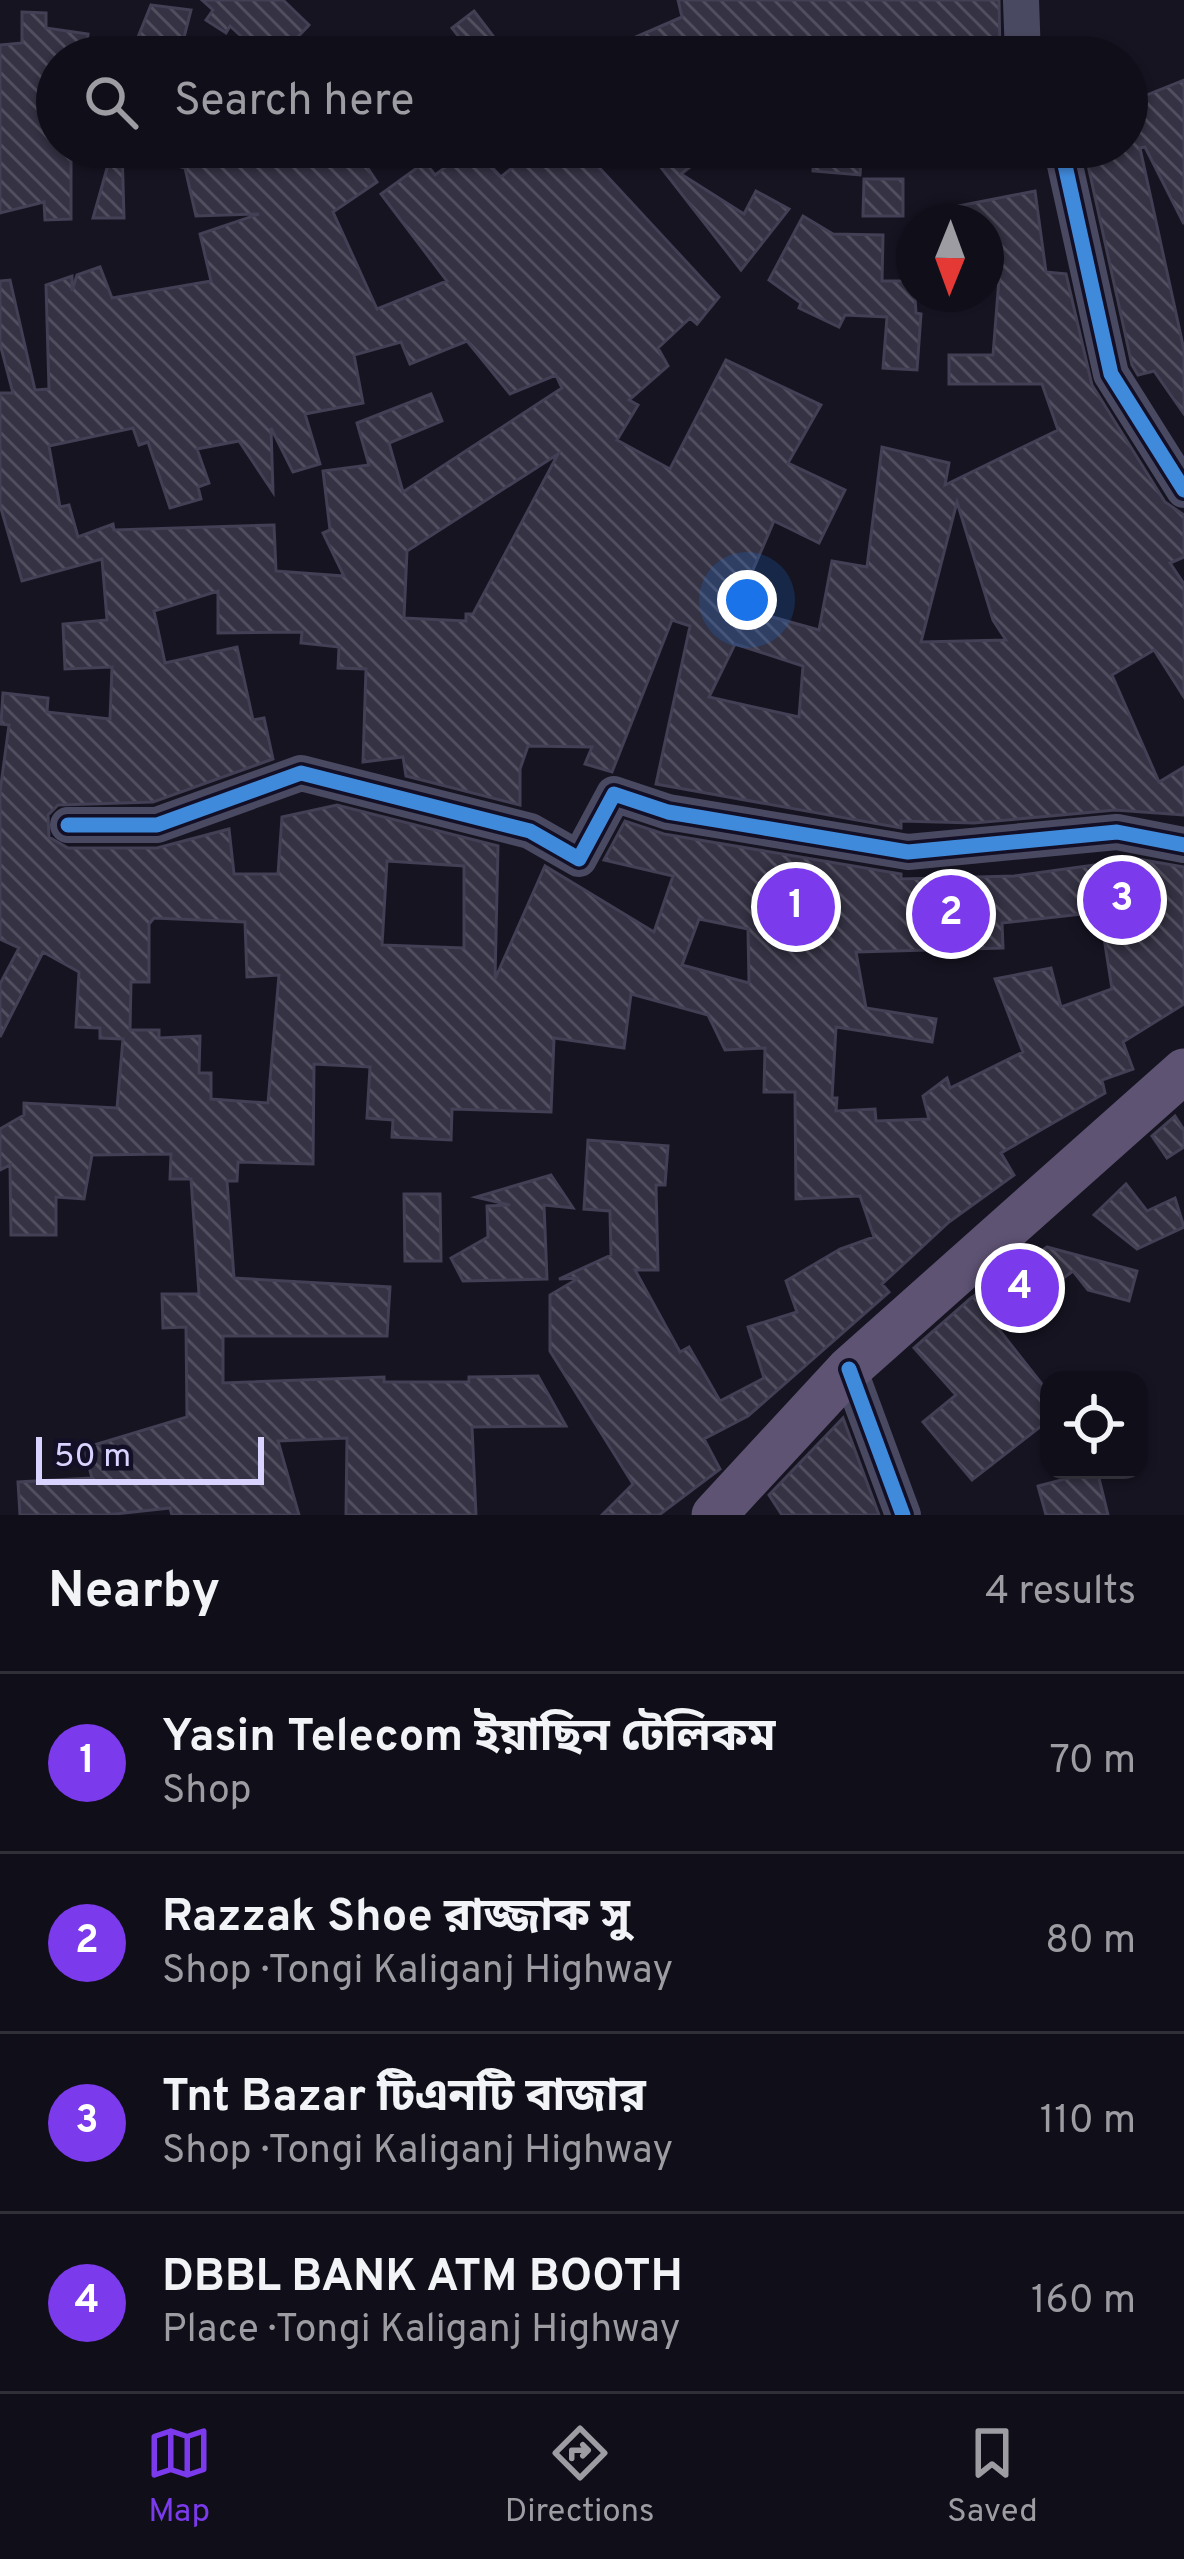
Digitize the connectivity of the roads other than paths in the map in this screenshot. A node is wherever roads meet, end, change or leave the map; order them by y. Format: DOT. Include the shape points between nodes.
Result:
graph roads {
  1 [pos="1021,0"];
  2 [pos="1022,36"];
  3 [pos="1066,168"];
  4 [pos="1184,490"];
  5 [pos="68,825"];
  6 [pos="1184,845"];
  7 [pos="1184,1071"];
  8 [pos="849,1369"];
  9 [pos="714,1515"];
  10 [pos="903,1515"];
  1 -- 2 [label="street"];
  3 -- 4 [label="street" via="1111,374"];
  5 -- 6 [label="street" via="157,826 301,773 530,832 579,859 614,794 668,812 908,852 1117,832"];
  7 -- 8 [label="main road"];
  8 -- 9 [label="main road"];
  8 -- 10 [label="street"];
}
